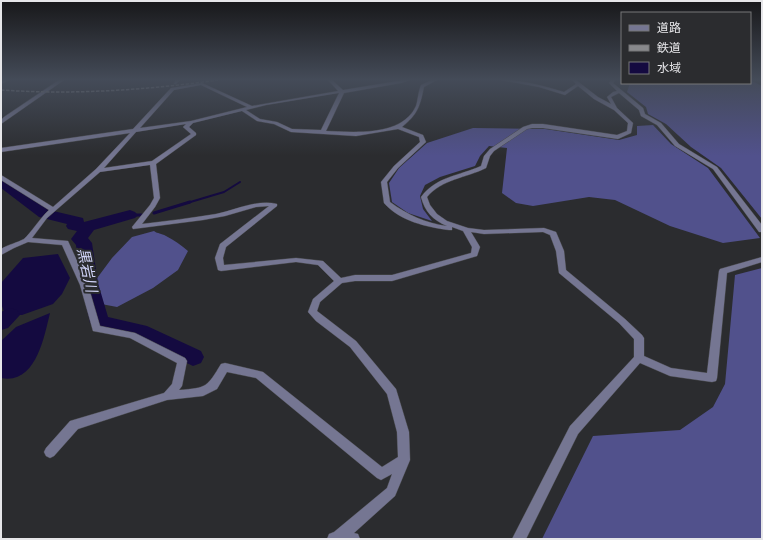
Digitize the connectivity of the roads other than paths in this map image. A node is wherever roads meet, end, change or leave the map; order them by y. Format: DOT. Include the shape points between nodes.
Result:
graph roads {
  1 [pos="25,105"];
  2 [pos="157,105"];
  3 [pos="247,105"];
  4 [pos="262,105"];
  5 [pos="336,105"];
  6 [pos="418,105"];
  7 [pos="609,105"];
  8 [pos="614,105"];
  9 [pos="636,105"];
  10 [pos="251,107"];
  11 [pos="616,109"];
  12 [pos="243,110"];
  13 [pos="191,122"];
  14 [pos="1,123"];
  15 [pos="398,127"];
  16 [pos="136,129"];
  17 [pos="323,132"];
  18 [pos="1,150"];
  19 [pos="153,163"];
  20 [pos="98,170"];
  21 [pos="1,177"];
  22 [pos="53,210"];
  23 [pos="465,229"];
  24 [pos="762,230"];
  25 [pos="27,240"];
  26 [pos="1,253"];
  27 [pos="762,259"];
  28 [pos="339,281"];
  29 [pos="640,358"];
  30 [pos="167,396"];
  31 [pos="50,452"];
  32 [pos="404,460"];
  33 [pos="342,538"];
  34 [pos="519,539"];
  1 -- 14 [label="street"];
  2 -- 16 [label="street"];
  3 -- 10 [label="street"];
  4 -- 10 [label="street"];
  5 -- 17 [label="street"];
  6 -- 15 [label="street" via="409,119"];
  7 -- 11 [label="street"];
  8 -- 11 [label="street"];
  9 -- 24 [label="street" via="643,115 659,124 677,145 715,168"];
  10 -- 12 [label="street"];
  11 -- 23 [label="street" via="631,123 629,132 623,136 609,137 532,126 492,150 484,167 442,181 430,188 424,197 427,208 437,220"];
  12 -- 13 [label="street"];
  12 -- 17 [label="street" via="259,120 291,130"];
  13 -- 16 [label="street"];
  13 -- 19 [label="street" via="186,127 194,134"];
  15 -- 17 [label="street" via="356,134"];
  15 -- 23 [label="street" via="420,136 423,142 384,182 387,203 402,215 424,224"];
  16 -- 18 [label="street"];
  16 -- 20 [label="street"];
  19 -- 20 [label="street"];
  19 -- 28 [label="street" via="157,198 136,227 225,214 268,203 275,205 223,246 219,258 221,268 302,260 320,262"];
  20 -- 22 [label="street"];
  21 -- 22 [label="street"];
  22 -- 25 [label="street"];
  23 -- 28 [label="street" via="476,247 474,254 392,278 355,278"];
  23 -- 29 [label="street" via="484,232 544,230 553,234 560,251 562,271 639,338"];
  25 -- 26 [label="street"];
  25 -- 30 [label="street" via="65,243 84,285 96,329 132,335 182,361 177,386"];
  27 -- 29 [label="street" via="723,271 712,378 670,372"];
  28 -- 32 [label="street" via="316,301 312,312 353,344 392,392 403,432"];
  29 -- 34 [label="street" via="574,430"];
  30 -- 31 [label="street" via="74,425"];
  30 -- 32 [label="street" via="199,393 213,386 225,367 259,375 381,474"];
  32 -- 33 [label="street" via="391,492"];
}
